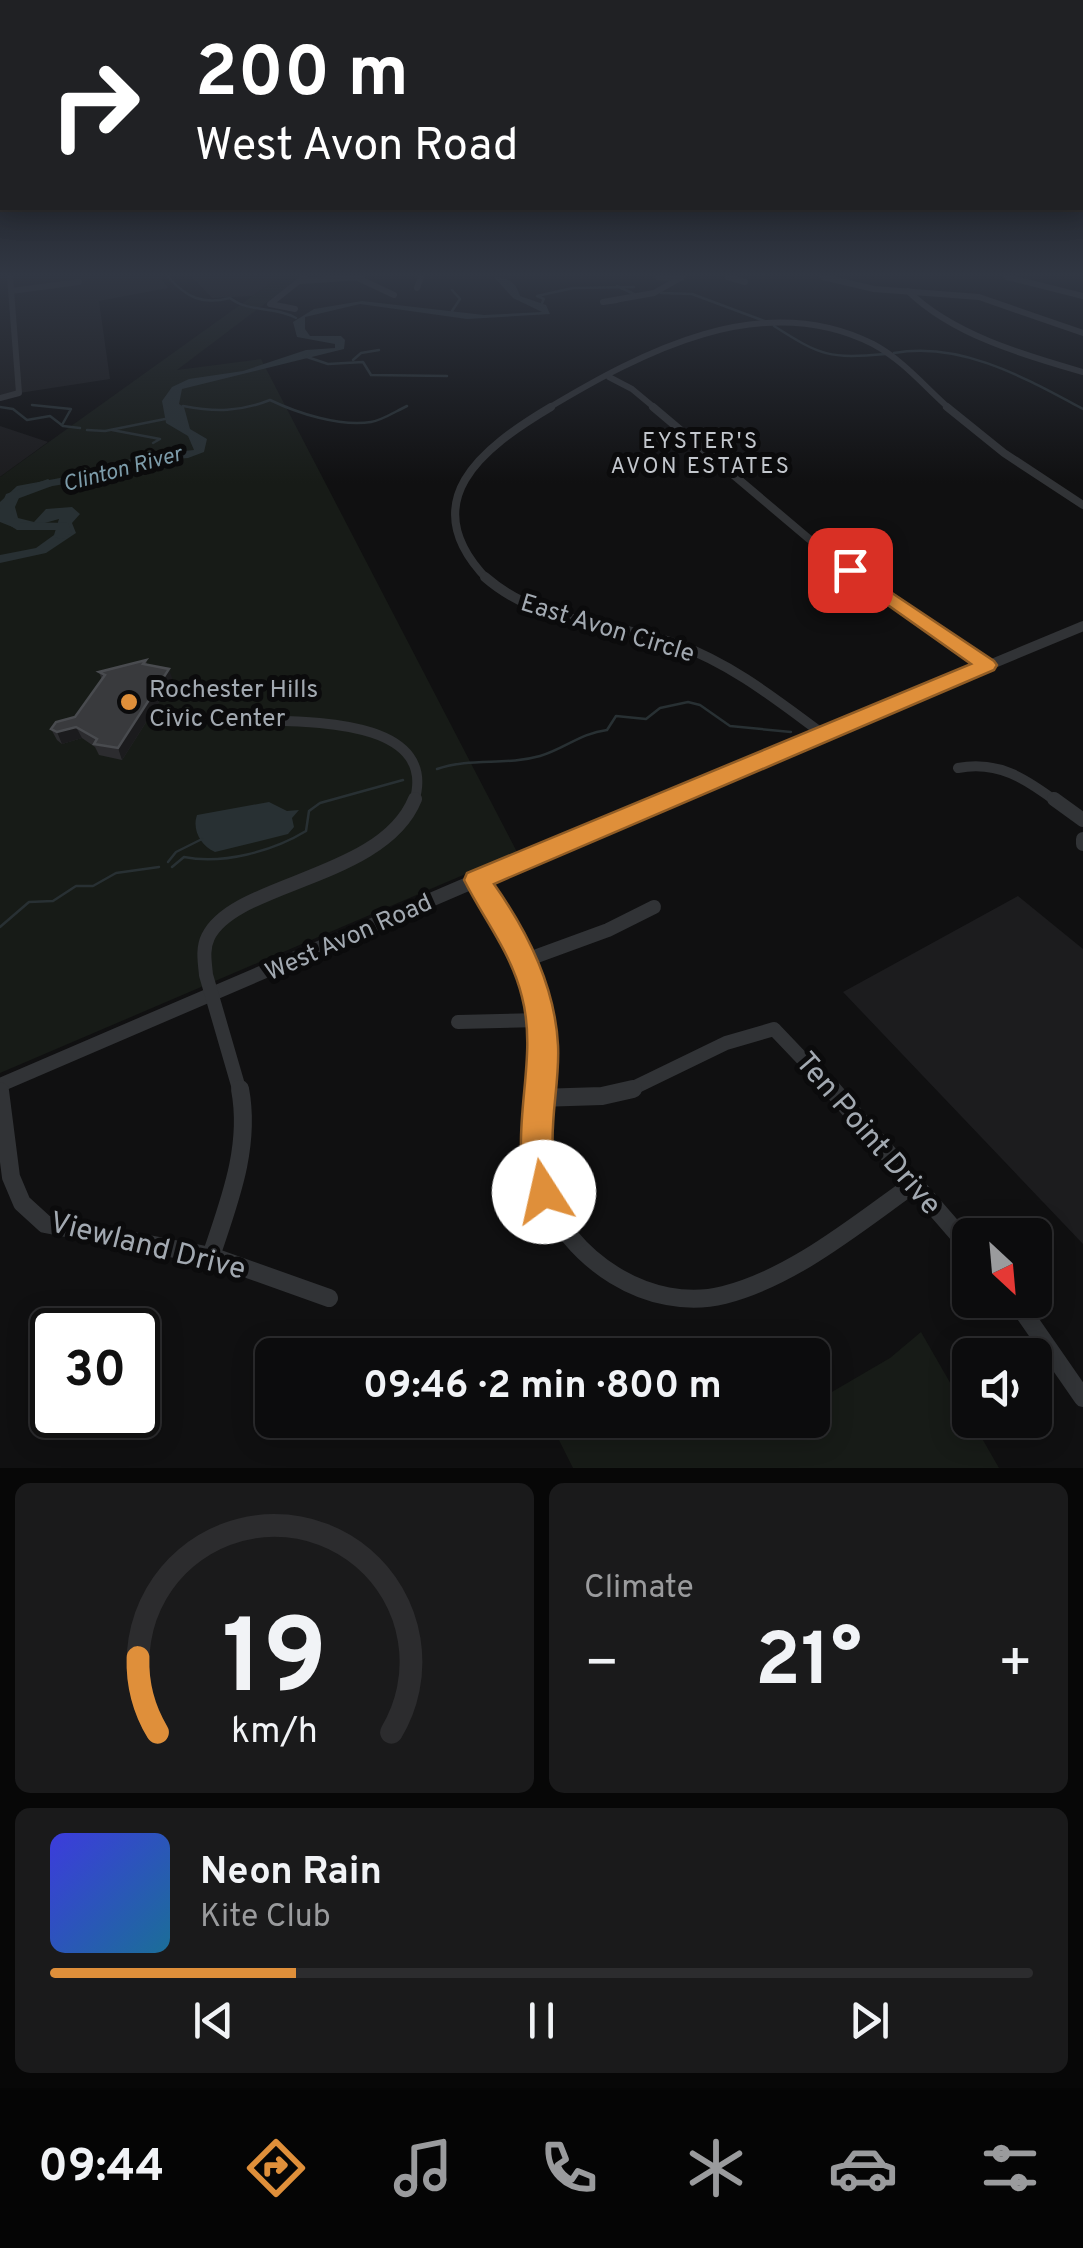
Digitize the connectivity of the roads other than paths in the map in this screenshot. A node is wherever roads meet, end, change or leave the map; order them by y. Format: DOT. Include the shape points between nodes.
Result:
graph roads {
  1 [pos="15,346"];
  2 [pos="676,346"];
  3 [pos="875,346"];
  4 [pos="1016,346"];
  5 [pos="1083,372"];
  6 [pos="609,377"];
  7 [pos="0,398"];
  8 [pos="1083,505"];
  9 [pos="1083,626"];
  10 [pos="987,665"];
  11 [pos="256,720"];
  12 [pos="823,734"];
  13 [pos="958,768"];
  14 [pos="1083,820"];
  15 [pos="477,880"];
  16 [pos="654,907"];
  17 [pos="526,960"];
  18 [pos="213,995"];
  19 [pos="540,1020"];
  20 [pos="458,1022"];
  21 [pos="0,1088"];
  22 [pos="538,1098"];
  23 [pos="915,1183"];
  24 [pos="952,1227"];
  25 [pos="211,1256"];
  26 [pos="329,1298"];
  27 [pos="1029,1318"];
  28 [pos="1083,1398"];
  1 -- 7 [label="street" via="19,393"];
  2 -- 6 [label="street, East Avon Circle"];
  3 -- 8 [label="street, East Avon Circle" via="894,354 961,419"];
  4 -- 5 [label="street"];
  6 -- 10 [label="street" via="808,538"];
  6 -- 12 [label="street, East Avon Circle" via="487,448 470,468 454,516 467,553 504,594 680,645"];
  9 -- 10 [label="street, West Avon Road"];
  10 -- 12 [label="street, West Avon Road"];
  11 -- 18 [label="street" via="380,735 409,756 418,786 409,813 388,836 218,924 204,952"];
  12 -- 15 [label="street, West Avon Road"];
  13 -- 14 [label="street" via="1003,766"];
  15 -- 17 [label="street"];
  15 -- 18 [label="street, West Avon Road"];
  16 -- 17 [label="street"];
  17 -- 19 [label="street"];
  18 -- 21 [label="street, West Avon Road"];
  18 -- 25 [label="street" via="243,1122"];
  19 -- 20 [label="street"];
  19 -- 22 [label="street"];
  21 -- 25 [label="street, Viewland Drive" via="11,1177 22,1204 45,1224"];
  22 -- 23 [label="street, Ten Point Drive" via="636,1088 748,1032 774,1029"];
  22 -- 23 [label="street" via="540,1173 570,1240 616,1276 671,1298 703,1300 746,1286 843,1233"];
  23 -- 24 [label="street, Ten Point Drive"];
  25 -- 26 [label="street, Viewland Drive"];
  27 -- 28 [label="street"];
}
